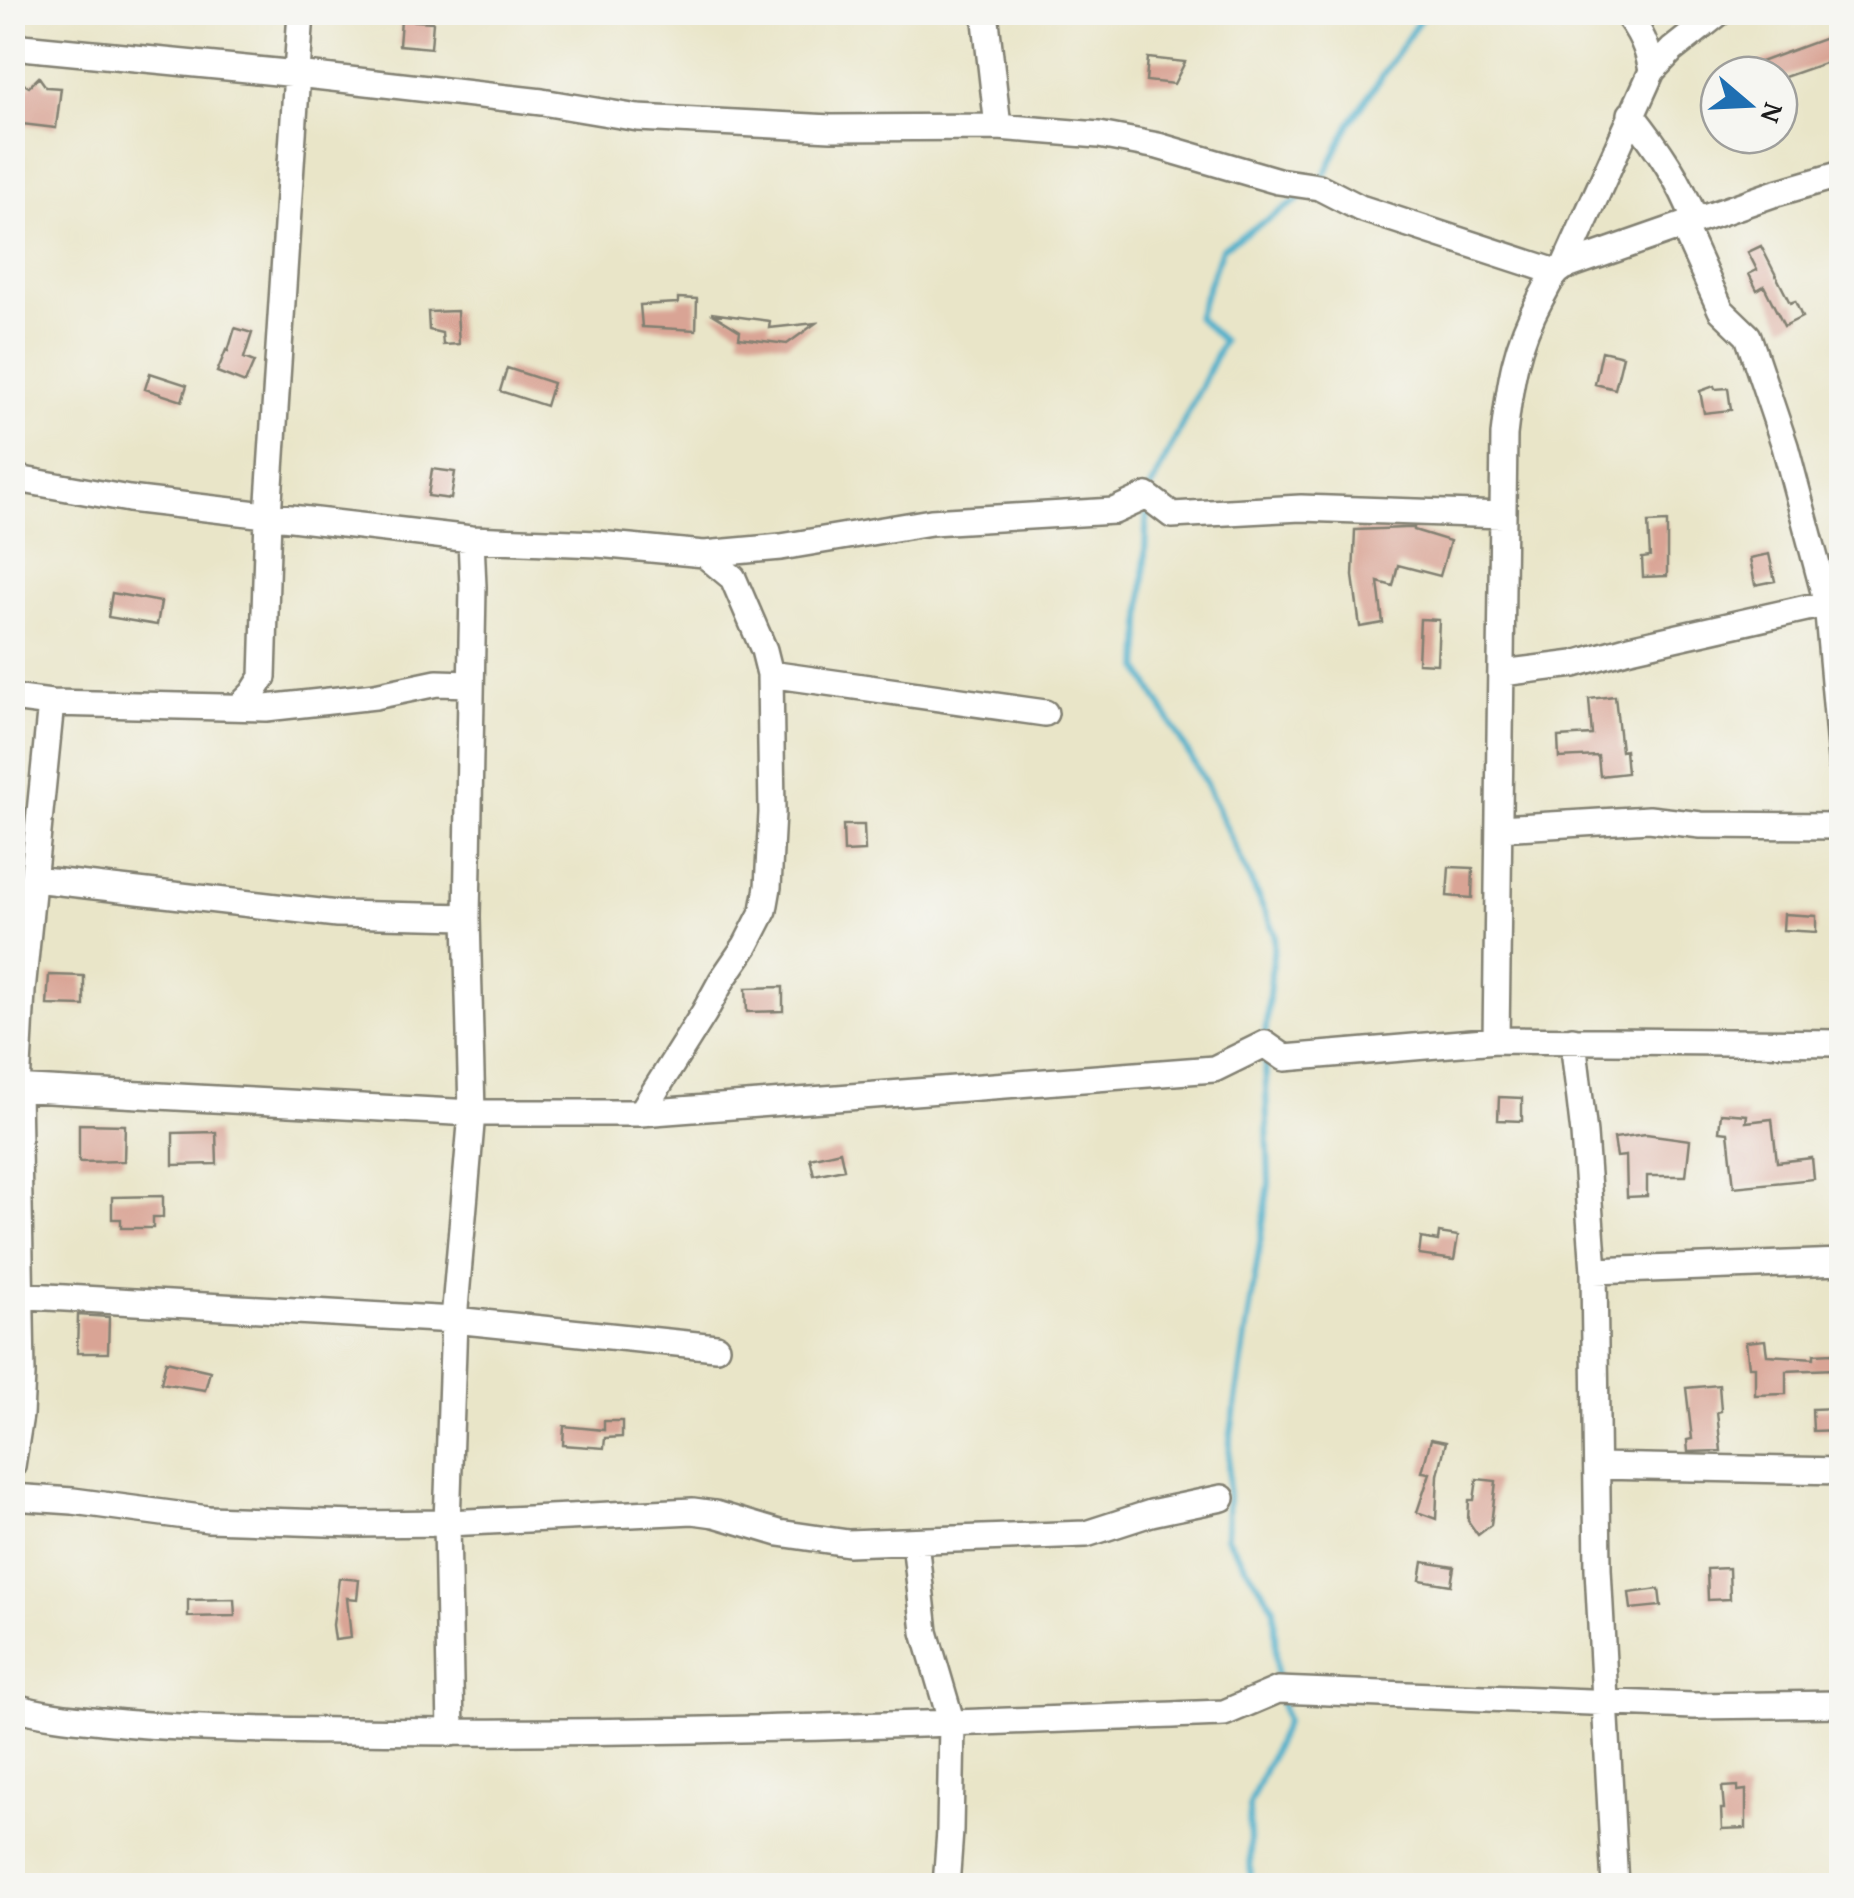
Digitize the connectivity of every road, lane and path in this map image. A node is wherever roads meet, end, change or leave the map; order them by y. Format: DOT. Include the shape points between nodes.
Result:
graph roads {
  1 [pos="301,12"];
  2 [pos="985,12"];
  3 [pos="1625,12"];
  4 [pos="1720,12"];
  5 [pos="12,46"];
  6 [pos="1652,72"];
  7 [pos="297,74"];
  8 [pos="1631,114"];
  9 [pos="998,128"];
  10 [pos="1842,174"];
  11 [pos="1689,223"];
  12 [pos="1560,269"];
  13 [pos="12,478"];
  14 [pos="1503,515"];
  15 [pos="268,516"];
  16 [pos="471,539"];
  17 [pos="704,554"];
  18 [pos="1834,602"];
  19 [pos="1502,673"];
  20 [pos="770,674"];
  21 [pos="263,677"];
  22 [pos="471,684"];
  23 [pos="12,698"];
  24 [pos="51,703"];
  25 [pos="240,706"];
  26 [pos="290,706"];
  27 [pos="1045,713"];
  28 [pos="1842,770"];
  29 [pos="1842,826"];
  30 [pos="1499,828"];
  31 [pos="34,880"];
  32 [pos="467,916"];
  33 [pos="1496,1040"];
  34 [pos="1574,1040"];
  35 [pos="1842,1043"];
  36 [pos="15,1088"];
  37 [pos="472,1113"];
  38 [pos="641,1114"];
  39 [pos="1842,1262"];
  40 [pos="1594,1271"];
  41 [pos="16,1295"];
  42 [pos="454,1320"];
  43 [pos="716,1347"];
  44 [pos="12,1466"];
  45 [pos="1597,1466"];
  46 [pos="1842,1472"];
  47 [pos="12,1497"];
  48 [pos="1222,1498"];
  49 [pos="447,1523"];
  50 [pos="915,1541"];
  51 [pos="1606,1704"];
  52 [pos="1842,1704"];
  53 [pos="12,1706"];
  54 [pos="952,1724"];
  55 [pos="451,1733"];
  56 [pos="946,1886"];
  57 [pos="1615,1886"];
  1 -- 7 [label="street"];
  2 -- 9 [label="street"];
  3 -- 6 [label="street" via="1640,30"];
  4 -- 6 [label="street"];
  5 -- 7 [label="street"];
  6 -- 8 [label="street"];
  7 -- 9 [label="street" via="638,118"];
  7 -- 15 [label="street"];
  8 -- 11 [label="street" via="1671,167"];
  8 -- 12 [label="street"];
  9 -- 12 [label="street" via="1158,146 1319,187 1360,208"];
  10 -- 11 [label="street"];
  11 -- 12 [label="street"];
  11 -- 18 [label="street" via="1721,310 1748,336"];
  12 -- 14 [label="street" via="1529,320 1512,368"];
  13 -- 15 [label="street"];
  14 -- 17 [label="street" via="1301,508 1172,515 1147,496 1114,511 931,522"];
  14 -- 19 [label="street"];
  15 -- 16 [label="street"];
  15 -- 21 [label="street"];
  16 -- 17 [label="street"];
  16 -- 22 [label="street"];
  17 -- 20 [label="street" via="732,578"];
  18 -- 19 [label="street" via="1574,664"];
  18 -- 28 [label="street"];
  19 -- 30 [label="street"];
  20 -- 27 [label="street"];
  20 -- 38 [label="street" via="772,813 764,910"];
  21 -- 25 [label="street"];
  21 -- 26 [label="street"];
  22 -- 26 [label="street" via="437,683"];
  22 -- 32 [label="street"];
  23 -- 24 [label="street"];
  24 -- 25 [label="street"];
  24 -- 31 [label="street"];
  25 -- 26 [label="street"];
  29 -- 30 [label="street" via="1649,819"];
  30 -- 33 [label="street"];
  31 -- 32 [label="street" via="337,914"];
  31 -- 36 [label="street"];
  32 -- 37 [label="street"];
  33 -- 34 [label="street"];
  33 -- 38 [label="street" via="1286,1058 1265,1044 1214,1069"];
  34 -- 35 [label="street"];
  34 -- 40 [label="street"];
  36 -- 37 [label="street"];
  36 -- 41 [label="street"];
  37 -- 38 [label="street"];
  37 -- 42 [label="street"];
  39 -- 40 [label="street"];
  40 -- 45 [label="street"];
  41 -- 42 [label="street"];
  41 -- 44 [label="street" via="22,1375"];
  42 -- 43 [label="street"];
  42 -- 49 [label="street"];
  45 -- 46 [label="street"];
  45 -- 51 [label="street"];
  47 -- 49 [label="street" via="208,1519"];
  48 -- 50 [label="street" via="1086,1534"];
  49 -- 50 [label="street" via="693,1510 848,1543"];
  49 -- 55 [label="street"];
  50 -- 54 [label="street" via="926,1632"];
  51 -- 52 [label="street"];
  51 -- 54 [label="street" via="1278,1690 1224,1713"];
  51 -- 57 [label="street"];
  53 -- 55 [label="street" via="164,1728"];
  54 -- 55 [label="street"];
  54 -- 56 [label="street"];
}
